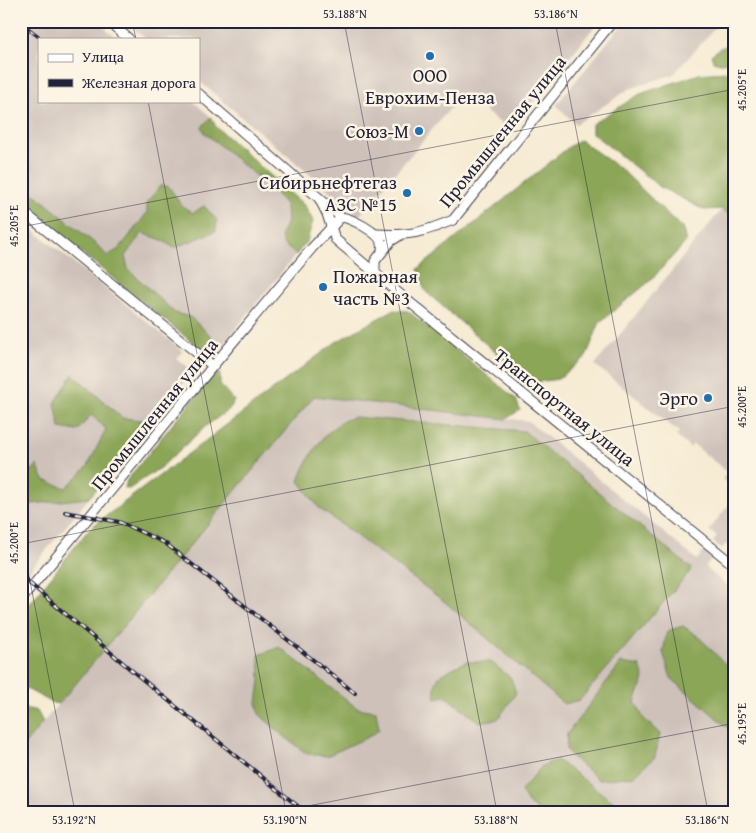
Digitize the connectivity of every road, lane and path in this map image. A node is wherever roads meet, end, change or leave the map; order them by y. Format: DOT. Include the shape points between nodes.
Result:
graph roads {
  1 [pos="108,21"];
  2 [pos="613,21"];
  3 [pos="129,38"];
  4 [pos="200,95"];
  5 [pos="319,198"];
  6 [pos="21,210"];
  7 [pos="341,217"];
  8 [pos="331,227"];
  9 [pos="376,234"];
  10 [pos="400,235"];
  11 [pos="335,239"];
  12 [pos="312,248"];
  13 [pos="382,251"];
  14 [pos="375,261"];
  15 [pos="363,262"];
  16 [pos="375,273"];
  17 [pos="213,366"];
  18 [pos="735,566"];
  19 [pos="21,600"];
  1 -- 3 [label="street"];
  2 -- 10 [label="street, Промышленная улица" via="453,220 426,232"];
  4 -- 5 [label="street"];
  5 -- 7 [label="street"];
  5 -- 8 [label="street"];
  6 -- 17 [label="street"];
  7 -- 8 [label="street, Промышленная улица"];
  7 -- 9 [label="street"];
  8 -- 11 [label="street"];
  8 -- 12 [label="street, Промышленная улица"];
  9 -- 10 [label="street, Промышленная улица"];
  9 -- 13 [label="street" via="382,242"];
  10 -- 13 [label="street"];
  11 -- 12 [label="street"];
  11 -- 15 [label="street, Транспортная улица"];
  12 -- 17 [label="street, Промышленная улица"];
  13 -- 14 [label="street"];
  14 -- 15 [label="street"];
  14 -- 16 [label="street"];
  15 -- 16 [label="street, Транспортная улица"];
  16 -- 18 [label="street, Транспортная улица"];
  17 -- 19 [label="street, Промышленная улица"];
}
